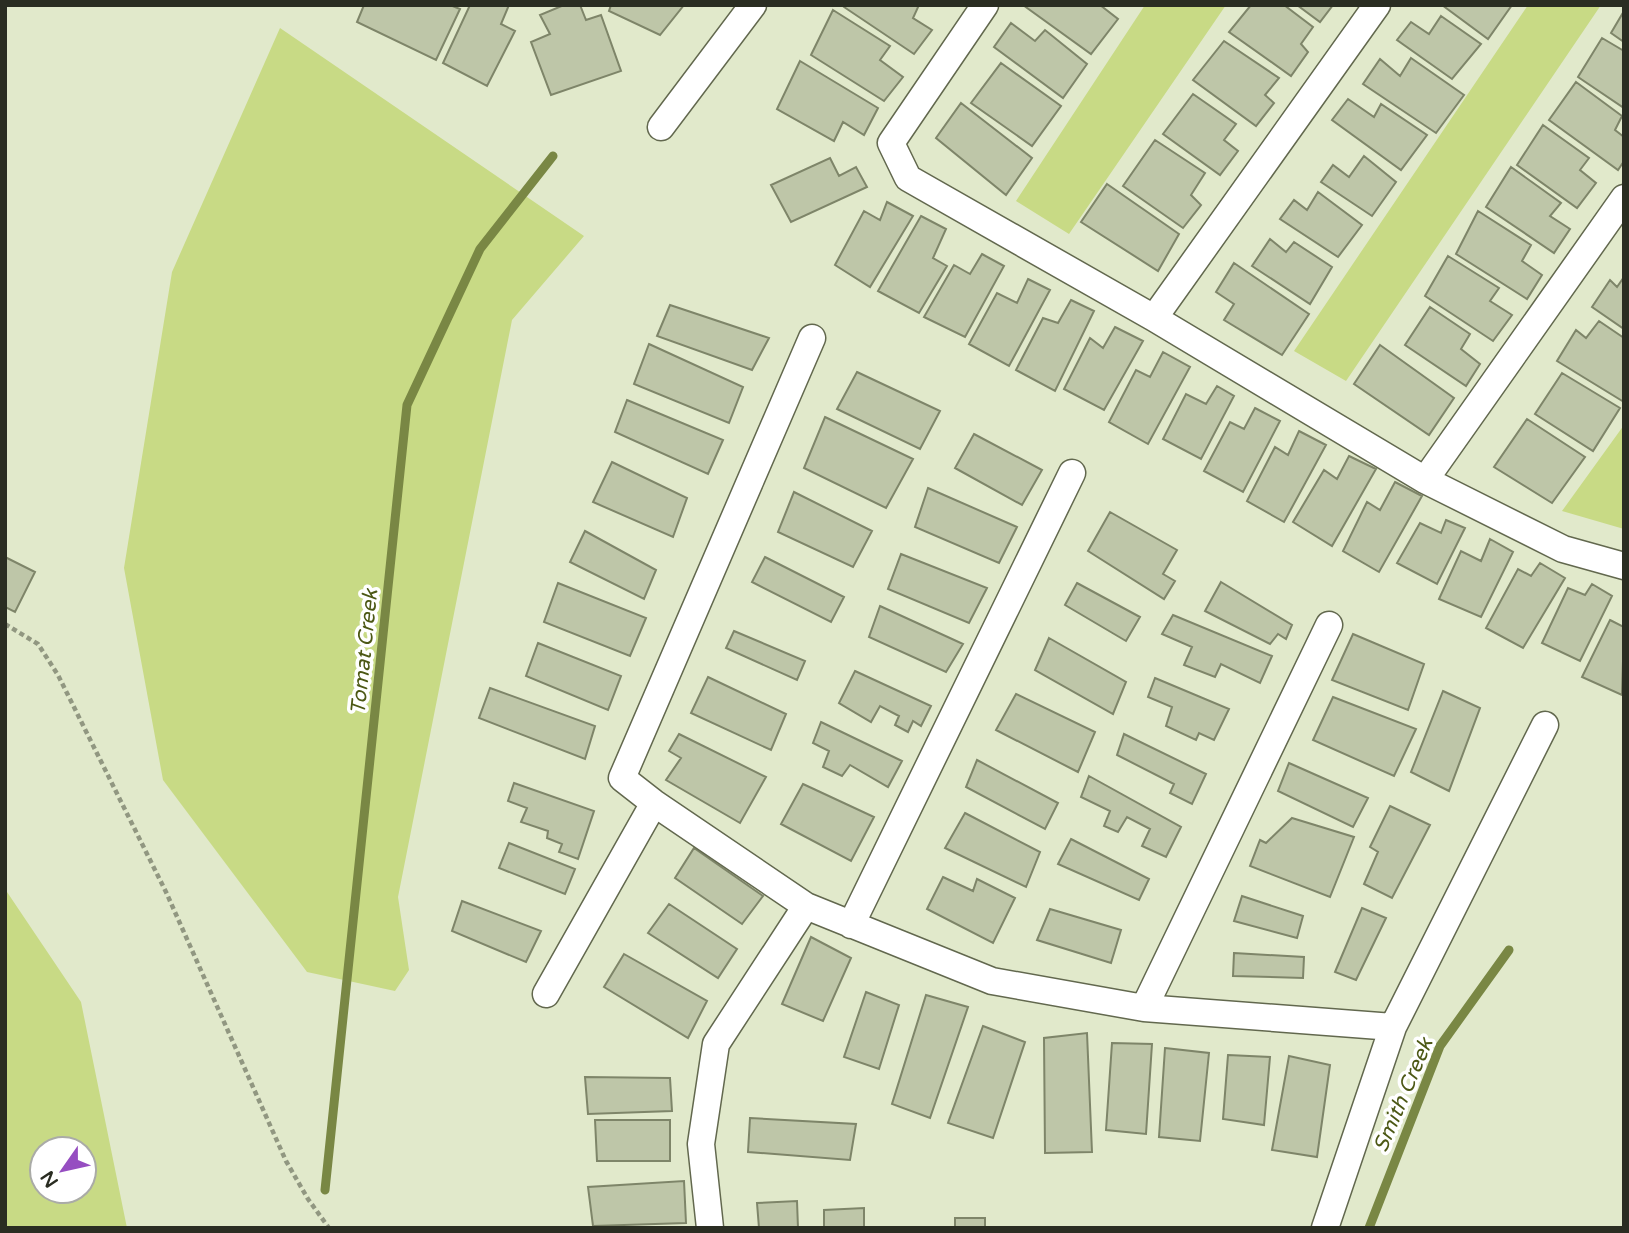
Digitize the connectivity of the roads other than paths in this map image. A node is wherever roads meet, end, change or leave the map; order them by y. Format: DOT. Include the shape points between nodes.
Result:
graph roads {
  1 [pos="753,5"];
  2 [pos="985,5"];
  3 [pos="1377,5"];
  4 [pos="661,127"];
  5 [pos="1624,198"];
  6 [pos="1154,318"];
  7 [pos="812,338"];
  8 [pos="1072,474"];
  9 [pos="1424,480"];
  10 [pos="1624,566"];
  11 [pos="1329,625"];
  12 [pos="1545,725"];
  13 [pos="654,803"];
  14 [pos="806,906"];
  15 [pos="851,925"];
  16 [pos="546,995"];
  17 [pos="1144,1008"];
  18 [pos="1393,1027"];
  19 [pos="710,1228"];
  20 [pos="1325,1228"];
  1 -- 4 [label="street"];
  2 -- 6 [label="street" via="891,143 908,178"];
  3 -- 6 [label="street"];
  5 -- 9 [label="street"];
  6 -- 9 [label="street"];
  7 -- 13 [label="street" via="622,778"];
  8 -- 15 [label="street"];
  9 -- 10 [label="street" via="1563,549"];
  11 -- 17 [label="street"];
  12 -- 18 [label="street"];
  13 -- 14 [label="street"];
  13 -- 16 [label="street"];
  14 -- 15 [label="street"];
  14 -- 19 [label="street" via="716,1044 701,1144"];
  15 -- 17 [label="street" via="992,981"];
  17 -- 18 [label="street"];
  18 -- 20 [label="street"];
}
